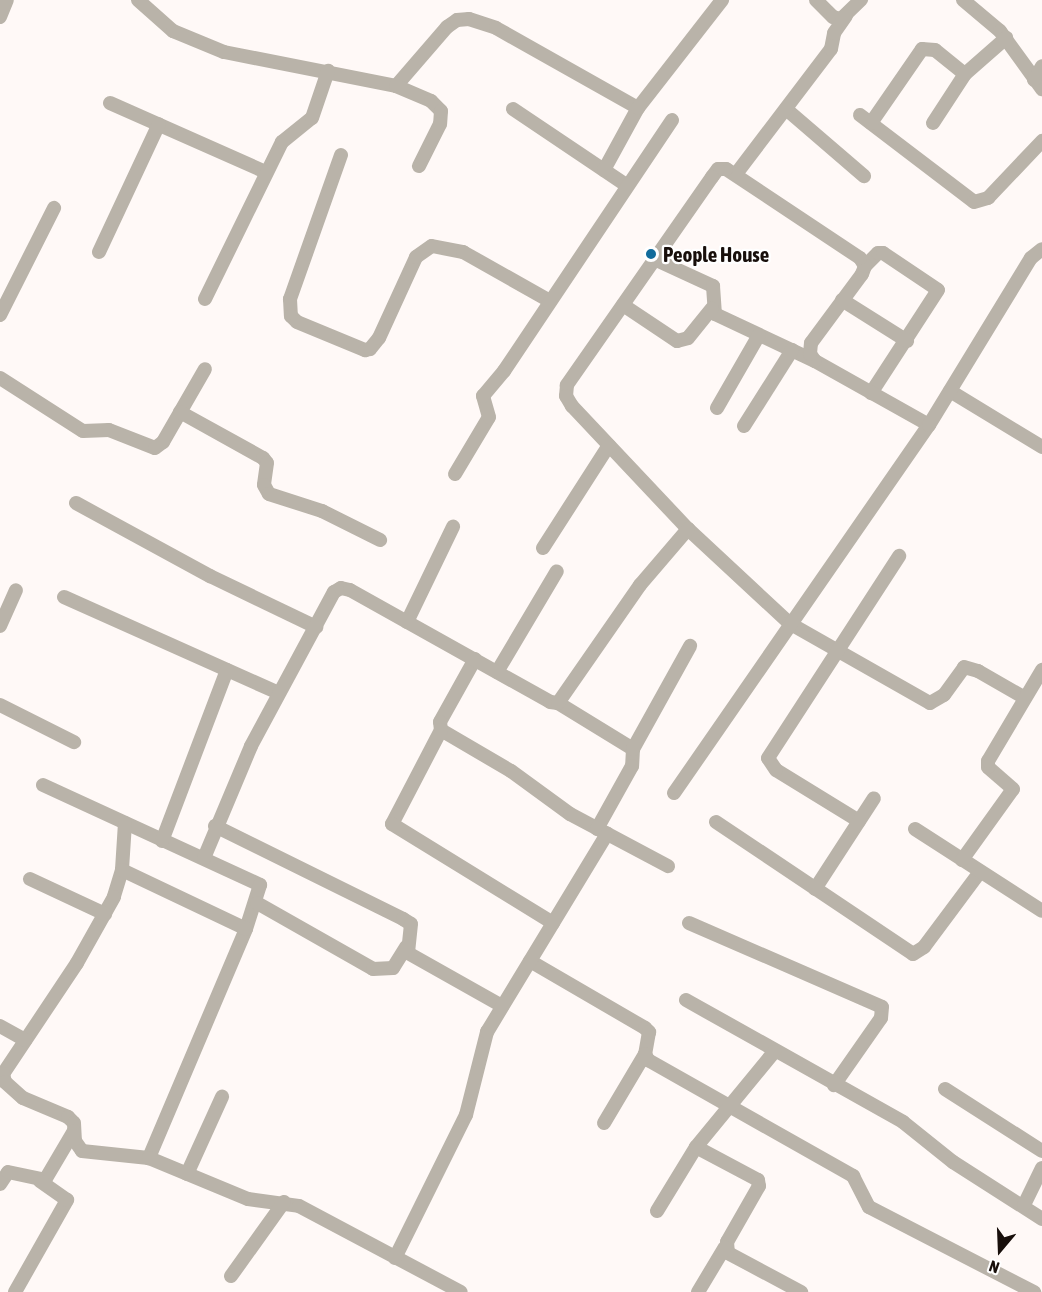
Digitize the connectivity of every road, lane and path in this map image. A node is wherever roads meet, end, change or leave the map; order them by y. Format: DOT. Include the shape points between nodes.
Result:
graph roads {
  1 [pos="7,0"];
  2 [pos="138,0"];
  3 [pos="722,0"];
  4 [pos="816,0"];
  5 [pos="861,0"];
  6 [pos="963,0"];
  7 [pos="846,16"];
  8 [pos="0,17"];
  9 [pos="1006,39"];
  10 [pos="1042,66"];
  11 [pos="328,71"];
  12 [pos="965,74"];
  13 [pos="1038,84"];
  14 [pos="396,86"];
  15 [pos="110,103"];
  16 [pos="638,108"];
  17 [pos="513,109"];
  18 [pos="786,109"];
  19 [pos="672,120"];
  20 [pos="933,123"];
  21 [pos="159,124"];
  22 [pos="1042,141"];
  23 [pos="340,155"];
  24 [pos="419,166"];
  25 [pos="604,170"];
  26 [pos="266,172"];
  27 [pos="736,174"];
  28 [pos="864,176"];
  29 [pos="626,185"];
  30 [pos="54,208"];
  31 [pos="1042,249"];
  32 [pos="99,252"];
  33 [pos="654,259"];
  34 [pos="865,266"];
  35 [pos="206,299"];
  36 [pos="842,300"];
  37 [pos="550,301"];
  38 [pos="622,305"];
  39 [pos="712,308"];
  40 [pos="0,315"];
  41 [pos="759,335"];
  42 [pos="907,340"];
  43 [pos="792,350"];
  44 [pos="815,361"];
  45 [pos="205,369"];
  46 [pos="0,378"];
  47 [pos="950,391"];
  48 [pos="871,393"];
  49 [pos="717,408"];
  50 [pos="180,412"];
  51 [pos="929,425"];
  52 [pos="744,426"];
  53 [pos="609,445"];
  54 [pos="1042,447"];
  55 [pos="455,474"];
  56 [pos="76,503"];
  57 [pos="453,527"];
  58 [pos="688,529"];
  59 [pos="380,540"];
  60 [pos="543,548"];
  61 [pos="899,556"];
  62 [pos="557,571"];
  63 [pos="16,590"];
  64 [pos="64,597"];
  65 [pos="407,621"];
  66 [pos="789,623"];
  67 [pos="0,626"];
  68 [pos="316,627"];
  69 [pos="690,646"];
  70 [pos="836,651"];
  71 [pos="475,659"];
  72 [pos="227,670"];
  73 [pos="1042,670"];
  74 [pos="497,672"];
  75 [pos="279,693"];
  76 [pos="1025,698"];
  77 [pos="558,703"];
  78 [pos="0,705"];
  79 [pos="441,730"];
  80 [pos="74,742"];
  81 [pos="633,749"];
  82 [pos="43,785"];
  83 [pos="674,793"];
  84 [pos="874,798"];
  85 [pos="859,821"];
  86 [pos="716,822"];
  87 [pos="125,823"];
  88 [pos="215,826"];
  89 [pos="915,829"];
  90 [pos="602,831"];
  91 [pos="162,840"];
  92 [pos="204,858"];
  93 [pos="962,860"];
  94 [pos="668,866"];
  95 [pos="122,870"];
  96 [pos="980,872"];
  97 [pos="30,879"];
  98 [pos="815,889"];
  99 [pos="257,903"];
  100 [pos="1042,911"];
  101 [pos="105,914"];
  102 [pos="690,923"];
  103 [pos="553,924"];
  104 [pos="246,929"];
  105 [pos="406,947"];
  106 [pos="530,961"];
  107 [pos="686,1000"];
  108 [pos="502,1006"];
  109 [pos="0,1026"];
  110 [pos="25,1040"];
  111 [pos="774,1052"];
  112 [pos="645,1054"];
  113 [pos="834,1086"];
  114 [pos="945,1089"];
  115 [pos="222,1097"];
  116 [pos="731,1105"];
  117 [pos="604,1123"];
  118 [pos="74,1131"];
  119 [pos="696,1147"];
  120 [pos="1042,1151"];
  121 [pos="149,1158"];
  122 [pos="1042,1168"];
  123 [pos="187,1174"];
  124 [pos="40,1181"];
  125 [pos="0,1184"];
  126 [pos="284,1202"];
  127 [pos="1024,1205"];
  128 [pos="657,1211"];
  129 [pos="1042,1219"];
  130 [pos="725,1248"];
  131 [pos="395,1258"];
  132 [pos="231,1276"];
  133 [pos="444,1288"];
  134 [pos="15,1292"];
  135 [pos="461,1292"];
  136 [pos="698,1292"];
  137 [pos="801,1292"];
  138 [pos="1032,1292"];
  1 -- 8 [label="street"];
  2 -- 11 [label="street" via="173,31 224,52"];
  3 -- 16 [label="street"];
  4 -- 7 [label="street" via="833,17"];
  5 -- 7 [label="street"];
  6 -- 9 [label="street"];
  7 -- 18 [label="street" via="834,33 831,49"];
  9 -- 12 [label="street"];
  9 -- 13 [label="street"];
  10 -- 13 [label="street"];
  11 -- 14 [label="street"];
  11 -- 26 [label="street" via="312,118 282,142"];
  12 -- 20 [label="street"];
  12 -- 22 [label="street" via="935,50 922,49 866,119 974,202 988,198"];
  14 -- 16 [label="street" via="447,27 457,20 469,19 496,28"];
  14 -- 24 [label="street" via="438,105 441,111 440,123"];
  15 -- 21 [label="street"];
  16 -- 25 [label="street"];
  17 -- 25 [label="street"];
  18 -- 27 [label="street"];
  18 -- 28 [label="street"];
  19 -- 29 [label="street"];
  21 -- 26 [label="street"];
  21 -- 32 [label="street"];
  23 -- 37 [label="street" via="290,299 291,316 297,322 370,349 380,338 416,257 432,246 463,252"];
  25 -- 29 [label="street"];
  26 -- 35 [label="street"];
  27 -- 33 [label="street" via="718,169"];
  27 -- 34 [label="street" via="860,258"];
  29 -- 37 [label="street"];
  30 -- 40 [label="street"];
  31 -- 47 [label="street" via="1031,258"];
  33 -- 38 [label="street"];
  33 -- 39 [label="street" via="713,286"];
  34 -- 36 [label="street"];
  34 -- 42 [label="street" via="878,253 884,253 929,280 938,290"];
  36 -- 42 [label="street"];
  36 -- 44 [label="street" via="811,343 810,354"];
  37 -- 55 [label="street" via="483,396 481,400 490,412 489,417"];
  38 -- 39 [label="street" via="677,341 688,338"];
  38 -- 53 [label="street" via="567,385 566,396"];
  39 -- 41 [label="street" via="715,314"];
  41 -- 43 [label="street"];
  41 -- 49 [label="street"];
  42 -- 48 [label="street"];
  43 -- 44 [label="street"];
  43 -- 52 [label="street"];
  44 -- 48 [label="street"];
  45 -- 50 [label="street"];
  46 -- 50 [label="street" via="74,427 83,431 108,430 145,447 154,448 163,442"];
  47 -- 51 [label="street"];
  47 -- 54 [label="street"];
  48 -- 51 [label="street"];
  50 -- 59 [label="street" via="263,458 267,463 264,485 268,494 322,511"];
  51 -- 66 [label="street"];
  53 -- 58 [label="street"];
  53 -- 60 [label="street"];
  56 -- 68 [label="street" via="210,576"];
  57 -- 65 [label="street"];
  58 -- 66 [label="street"];
  58 -- 77 [label="street" via="640,585"];
  61 -- 70 [label="street"];
  62 -- 74 [label="street"];
  63 -- 67 [label="street"];
  64 -- 72 [label="street"];
  65 -- 68 [label="street" via="341,588 334,592"];
  65 -- 71 [label="street"];
  66 -- 70 [label="street"];
  66 -- 83 [label="street"];
  68 -- 75 [label="street"];
  69 -- 81 [label="street"];
  70 -- 76 [label="street" via="930,703 944,695 964,667"];
  70 -- 85 [label="street" via="768,758 776,770"];
  71 -- 74 [label="street"];
  71 -- 79 [label="street" via="440,722"];
  72 -- 75 [label="street"];
  72 -- 91 [label="street"];
  73 -- 76 [label="street"];
  74 -- 77 [label="street"];
  75 -- 88 [label="street"];
  76 -- 93 [label="street" via="988,761 988,767 1013,789"];
  77 -- 81 [label="street"];
  78 -- 80 [label="street"];
  79 -- 90 [label="street"];
  79 -- 103 [label="street" via="392,818 393,824"];
  81 -- 90 [label="street" via="632,766"];
  82 -- 87 [label="street"];
  84 -- 85 [label="street"];
  85 -- 98 [label="street"];
  86 -- 98 [label="street"];
  87 -- 91 [label="street"];
  87 -- 95 [label="street"];
  88 -- 92 [label="street"];
  88 -- 105 [label="street" via="411,924"];
  89 -- 93 [label="street"];
  90 -- 94 [label="street"];
  90 -- 103 [label="street"];
  91 -- 92 [label="street"];
  92 -- 99 [label="street" via="260,885"];
  93 -- 96 [label="street"];
  95 -- 101 [label="street"];
  95 -- 104 [label="street"];
  96 -- 98 [label="street" via="924,947 913,954"];
  96 -- 100 [label="street"];
  97 -- 101 [label="street"];
  99 -- 104 [label="street"];
  99 -- 105 [label="street" via="373,969 393,968"];
  101 -- 110 [label="street"];
  102 -- 113 [label="street" via="882,1007 881,1018"];
  103 -- 106 [label="street"];
  104 -- 121 [label="street"];
  105 -- 108 [label="street" via="415,958"];
  106 -- 108 [label="street"];
  106 -- 112 [label="street" via="645,1028 649,1032"];
  107 -- 111 [label="street"];
  108 -- 131 [label="street" via="481,1046 466,1115"];
  109 -- 110 [label="street"];
  110 -- 118 [label="street" via="3,1074 5,1082 23,1098 68,1117 74,1123"];
  111 -- 113 [label="street"];
  111 -- 116 [label="street"];
  112 -- 116 [label="street" via="654,1064"];
  112 -- 117 [label="street"];
  113 -- 127 [label="street" via="903,1122 952,1162"];
  114 -- 120 [label="street"];
  115 -- 123 [label="street"];
  116 -- 119 [label="street"];
  116 -- 138 [label="street" via="853,1176 869,1208"];
  118 -- 121 [label="street" via="82,1151"];
  118 -- 124 [label="street" via="49,1175"];
  119 -- 128 [label="street"];
  119 -- 130 [label="street" via="758,1180 759,1186"];
  121 -- 123 [label="street"];
  122 -- 127 [label="street"];
  123 -- 126 [label="street" via="248,1200"];
  124 -- 125 [label="street" via="8,1172"];
  124 -- 134 [label="street" via="67,1200"];
  126 -- 131 [label="street" via="338,1225"];
  126 -- 132 [label="street"];
  127 -- 129 [label="street"];
  130 -- 136 [label="street"];
  130 -- 137 [label="street" via="741,1261"];
  131 -- 133 [label="street"];
  133 -- 135 [label="street"];
}
